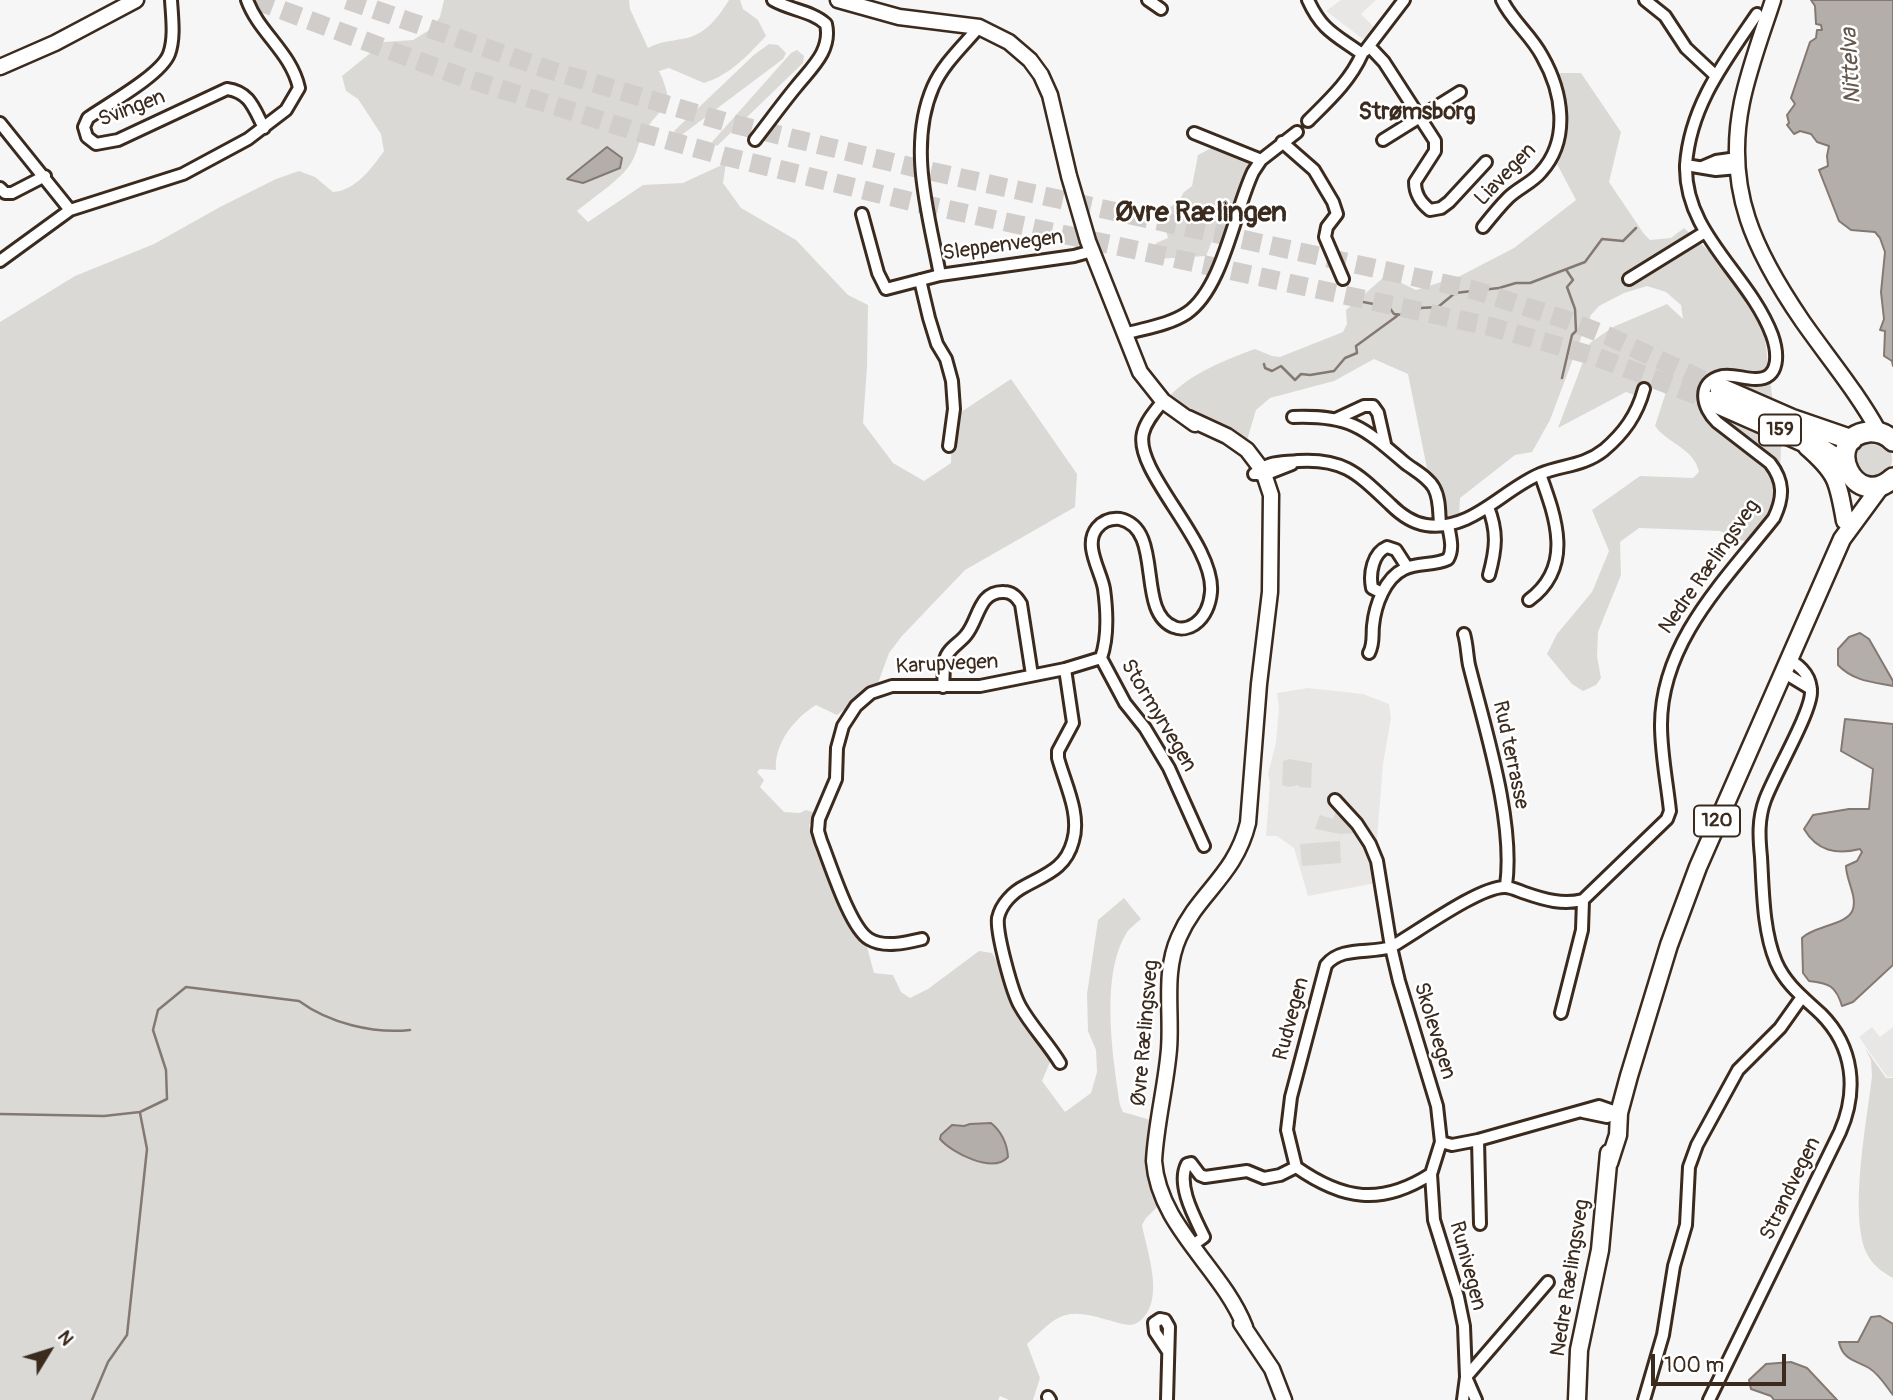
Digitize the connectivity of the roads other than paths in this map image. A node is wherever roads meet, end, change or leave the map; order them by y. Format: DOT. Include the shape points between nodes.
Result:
graph roads {
  1 [pos="136,0"];
  2 [pos="171,0"];
  3 [pos="247,0"];
  4 [pos="773,0"];
  5 [pos="1148,0"];
  6 [pos="1308,0"];
  7 [pos="1404,0"];
  8 [pos="1502,0"];
  9 [pos="1645,0"];
  10 [pos="1773,0"];
  11 [pos="847,1"];
  12 [pos="1161,9"];
  13 [pos="1757,14"];
  14 [pos="979,27"];
  15 [pos="1366,50"];
  16 [pos="0,67"];
  17 [pos="1716,76"];
  18 [pos="1460,92"];
  19 [pos="1420,118"];
  20 [pos="1308,121"];
  21 [pos="0,123"];
  22 [pos="264,128"];
  23 [pos="1297,132"];
  24 [pos="1194,134"];
  25 [pos="755,140"];
  26 [pos="1383,140"];
  27 [pos="1282,142"];
  28 [pos="1261,160"];
  29 [pos="1486,162"];
  30 [pos="1738,163"];
  31 [pos="1686,165"];
  32 [pos="45,176"];
  33 [pos="0,188"];
  34 [pos="70,209"];
  35 [pos="862,214"];
  36 [pos="1483,227"];
  37 [pos="1705,232"];
  38 [pos="1092,251"];
  39 [pos="0,261"];
  40 [pos="940,275"];
  41 [pos="1342,279"];
  42 [pos="1629,279"];
  43 [pos="920,280"];
  44 [pos="1125,334"];
  45 [pos="1644,389"];
  46 [pos="1163,401"];
  47 [pos="1293,417"];
  48 [pos="1336,419"];
  49 [pos="1877,436"];
  50 [pos="1794,437"];
  51 [pos="1385,444"];
  52 [pos="949,446"];
  53 [pos="1848,471"];
  54 [pos="1260,472"];
  55 [pos="1540,474"];
  56 [pos="1890,481"];
  57 [pos="1488,507"];
  58 [pos="1845,521"];
  59 [pos="1444,525"];
  60 [pos="1842,539"];
  61 [pos="1407,567"];
  62 [pos="1489,575"];
  63 [pos="1382,593"];
  64 [pos="1529,600"];
  65 [pos="1464,634"];
  66 [pos="1369,653"];
  67 [pos="1101,658"];
  68 [pos="1785,666"];
  69 [pos="1065,669"];
  70 [pos="1032,675"];
  71 [pos="943,687"];
  72 [pos="1335,800"];
  73 [pos="1205,846"];
  74 [pos="1507,886"];
  75 [pos="1583,900"];
  76 [pos="922,939"];
  77 [pos="1391,947"];
  78 [pos="1802,997"];
  79 [pos="1561,1013"];
  80 [pos="1060,1062"];
  81 [pos="1619,1113"];
  82 [pos="1478,1140"];
  83 [pos="1441,1142"];
  84 [pos="1296,1167"];
  85 [pos="1431,1174"];
  86 [pos="1480,1224"];
  87 [pos="1194,1245"];
  88 [pos="1548,1282"];
  89 [pos="1167,1350"];
  90 [pos="1466,1377"];
  91 [pos="1167,1400"];
  92 [pos="1284,1400"];
  93 [pos="1463,1400"];
  94 [pos="1476,1400"];
  95 [pos="1577,1400"];
  96 [pos="1644,1400"];
  97 [pos="1709,1400"];
  1 -- 16 [label="main road"];
  2 -- 22 [label="street, Svingen" via="171,43 166,60 88,118 84,127 87,137 96,144 118,140 227,89 245,95"];
  3 -- 22 [label="street" via="286,57 299,88 286,110"];
  4 -- 25 [label="street" via="820,18 826,24 827,39 813,69"];
  5 -- 12 [label="street"];
  6 -- 15 [label="street" via="1317,20 1328,30"];
  7 -- 15 [label="street"];
  8 -- 36 [label="street, Liavegen" via="1553,76 1560,105 1559,132 1552,157 1541,172 1509,196"];
  9 -- 17 [label="street" via="1665,16 1686,48"];
  10 -- 30 [label="main road" via="1742,103"];
  11 -- 14 [label="main road, Øvre Rælingsveg" via="900,17"];
  13 -- 17 [label="street, Nedre Rælingsveg"];
  14 -- 38 [label="main road, Øvre Rælingsveg" via="1018,48 1046,85"];
  14 -- 40 [label="street" via="943,70 926,114 922,179"];
  15 -- 19 [label="street" via="1384,62"];
  15 -- 20 [label="street" via="1340,90"];
  17 -- 31 [label="street, Nedre Rælingsveg" via="1694,120"];
  18 -- 19 [label="street"];
  19 -- 26 [label="street"];
  19 -- 29 [label="street" via="1436,146 1415,182 1417,195 1430,210 1450,202"];
  21 -- 32 [label="street"];
  22 -- 34 [label="street" via="183,174"];
  23 -- 27 [label="street"];
  24 -- 28 [label="street"];
  27 -- 28 [label="street"];
  27 -- 41 [label="street" via="1308,164 1333,202 1337,214 1325,237"];
  28 -- 44 [label="street" via="1246,188 1218,272 1204,295 1175,319"];
  30 -- 31 [label="street"];
  30 -- 49 [label="main road" via="1746,217 1763,258 1847,380"];
  31 -- 37 [label="street, Nedre Rælingsveg" via="1690,203"];
  32 -- 33 [label="street" via="12,193"];
  32 -- 34 [label="street"];
  34 -- 39 [label="street"];
  35 -- 43 [label="street, Sleppenvegen" via="886,289"];
  37 -- 42 [label="street"];
  37 -- 75 [label="street, Nedre Rælingsveg" via="1755,299 1777,355 1774,369 1766,377 1713,380 1704,394 1705,408 1770,463 1782,490 1781,501 1774,518 1695,619 1672,663 1661,723 1669,815"];
  38 -- 40 [label="street, Sleppenvegen"];
  38 -- 44 [label="main road, Øvre Rælingsveg"];
  40 -- 43 [label="street, Sleppenvegen"];
  43 -- 52 [label="street, Sleppenvegen" via="951,381 954,409"];
  44 -- 46 [label="main road, Øvre Rælingsveg" via="1140,372"];
  45 -- 55 [label="street" via="1634,417 1601,452 1580,464"];
  46 -- 54 [label="main road, Øvre Rælingsveg" via="1234,440 1247,450"];
  46 -- 67 [label="street, Stormyrvegen" via="1146,425 1143,447 1208,570 1209,601 1202,618 1189,627 1166,622 1155,606 1140,533 1129,522 1104,522 1092,542 1105,601"];
  47 -- 48 [label="street"];
  48 -- 51 [label="street" via="1356,425"];
  48 -- 51 [label="street" via="1373,406"];
  49 -- 50 [label="highway, 159" via="1791,419 1716,395"];
  49 -- 53 [label="highway" via="1846,450"];
  50 -- 53 [label="highway, 159" via="1823,450"];
  50 -- 58 [label="main road" via="1834,474"];
  51 -- 59 [label="street" via="1433,486"];
  53 -- 56 [label="highway, 159" via="1863,485"];
  53 -- 58 [label="main road, Nedre Rælingsveg / 120"];
  54 -- 59 [label="street" via="1298,461 1341,465 1405,516 1425,525"];
  54 -- 87 [label="main road, Øvre Rælingsveg" via="1270,511 1270,592 1248,823 1232,863 1180,933 1170,968 1169,1047 1155,1169 1164,1203"];
  55 -- 57 [label="street"];
  55 -- 64 [label="street" via="1553,509 1557,551 1545,589"];
  56 -- 60 [label="main road, Nedre Rælingsveg / 120"];
  57 -- 59 [label="street"];
  57 -- 62 [label="street" via="1497,539"];
  58 -- 60 [label="main road, Nedre Rælingsveg / 120"];
  59 -- 61 [label="street" via="1451,543 1448,559"];
  60 -- 68 [label="main road, Nedre Rælingsveg / 120"];
  61 -- 63 [label="street"];
  61 -- 63 [label="street" via="1396,551 1380,550 1371,582 1372,588"];
  63 -- 66 [label="street"];
  65 -- 74 [label="street, Rud terrasse" via="1504,816"];
  67 -- 69 [label="street, Karupvegen"];
  67 -- 73 [label="street, Stormyrvegen" via="1169,768"];
  68 -- 78 [label="street, Strandvegen" via="1811,689 1768,792 1759,826 1770,942 1783,974"];
  68 -- 81 [label="main road, Nedre Rælingsveg / 120" via="1687,895"];
  69 -- 70 [label="street, Karupvegen"];
  69 -- 80 [label="street" via="1074,715 1058,758 1074,812 1074,841 1063,864 1015,892 998,921 1020,1006"];
  70 -- 71 [label="street, Karupvegen" via="980,686"];
  70 -- 71 [label="street" via="1021,604 1017,597 1001,592 981,605 966,635 947,654"];
  71 -- 76 [label="street, Karupvegen" via="892,686 871,693 856,706 843,726 836,779 819,819 821,841 858,929 882,943"];
  72 -- 77 [label="street, Skolevegen" via="1357,824 1377,861"];
  74 -- 75 [label="street" via="1557,902"];
  74 -- 77 [label="street, Rudvegen" via="1472,899"];
  75 -- 79 [label="street" via="1582,930"];
  77 -- 83 [label="street, Skolevegen" via="1433,1093"];
  77 -- 84 [label="street, Rudvegen" via="1344,953 1326,965 1287,1130"];
  78 -- 96 [label="street" via="1772,1037 1738,1070 1697,1144 1689,1167 1686,1225"];
  78 -- 97 [label="street, Strandvegen" via="1833,1027 1844,1047 1852,1088 1849,1107"];
  81 -- 82 [label="street" via="1583,1112"];
  81 -- 95 [label="main road, Nedre Rælingsveg / 120" via="1608,1143 1599,1258 1579,1350"];
  82 -- 83 [label="street" via="1452,1145"];
  82 -- 86 [label="street"];
  83 -- 85 [label="street, Runivegen"];
  84 -- 85 [label="street" via="1315,1181 1362,1196 1402,1190"];
  84 -- 87 [label="street" via="1264,1178 1247,1171 1205,1177 1187,1164 1185,1183 1204,1237"];
  85 -- 90 [label="street, Runivegen" via="1436,1228 1464,1326"];
  87 -- 92 [label="main road, Øvre Rælingsveg" via="1234,1316 1272,1368"];
  88 -- 90 [label="street"];
  89 -- 91 [label="street"];
  90 -- 93 [label="street"];
  90 -- 94 [label="street, Runivegen"];
}
